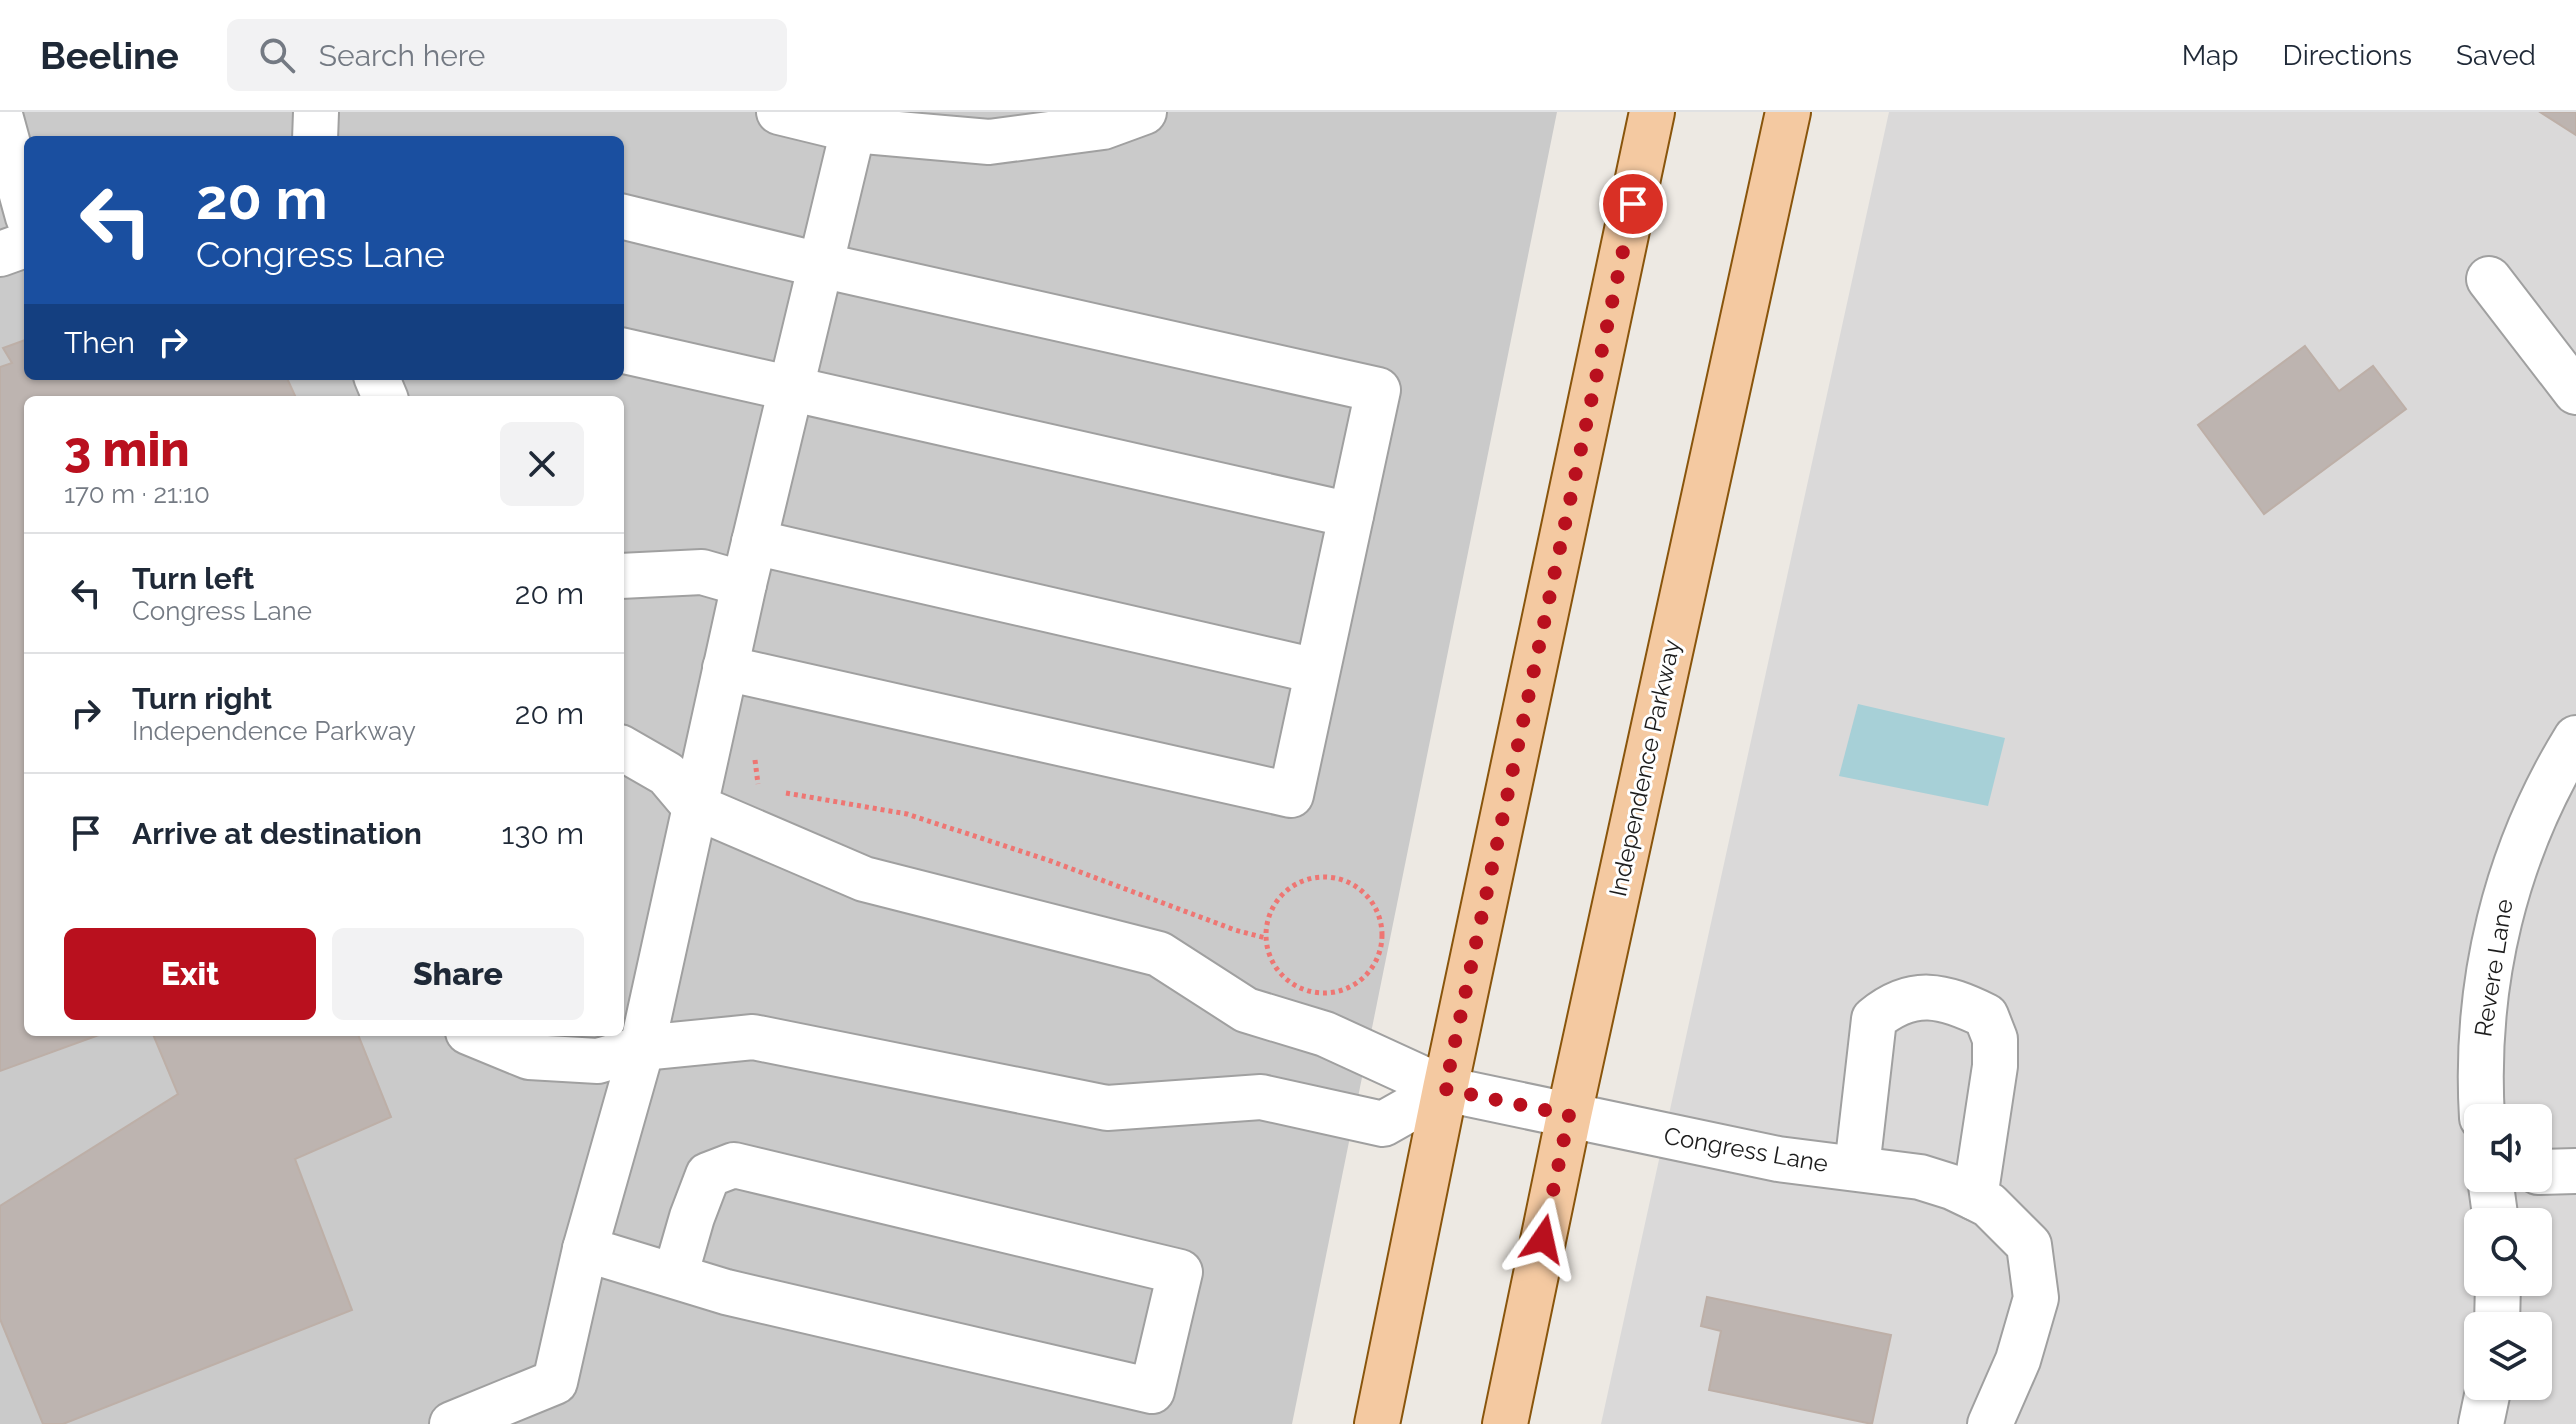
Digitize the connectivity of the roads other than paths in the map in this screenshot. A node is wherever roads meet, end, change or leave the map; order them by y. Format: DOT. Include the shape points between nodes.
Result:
graph roads {
  1 [pos="316,112"];
  2 [pos="779,112"];
  3 [pos="1144,112"];
  4 [pos="1652,112"];
  5 [pos="1778,113"];
  6 [pos="0,118"];
  7 [pos="853,130"];
  8 [pos="315,136"];
  9 [pos="24,203"];
  10 [pos="624,217"];
  11 [pos="24,245"];
  12 [pos="0,254"];
  13 [pos="820,265"];
  14 [pos="2489,279"];
  15 [pos="624,351"];
  16 [pos="791,389"];
  17 [pos="2576,392"];
  18 [pos="1351,515"];
  19 [pos="754,542"];
  20 [pos="624,576"];
  21 [pos="744,584"];
  22 [pos="725,668"];
  23 [pos="1316,671"];
  24 [pos="2576,738"];
  25 [pos="624,749"];
  26 [pos="694,806"];
  27 [pos="478,1036"];
  28 [pos="642,1048"];
  29 [pos="1445,1089"];
  30 [pos="2482,1104"];
  31 [pos="1569,1115"];
  32 [pos="1857,1168"];
  33 [pos="2576,1171"];
  34 [pos="2552,1172"];
  35 [pos="1975,1198"];
  36 [pos="585,1249"];
  37 [pos="675,1276"];
  38 [pos="2486,1400"];
  39 [pos="452,1424"];
  40 [pos="1377,1424"];
  41 [pos="1505,1424"];
  42 [pos="1990,1424"];
  43 [pos="2481,1424"];
  1 -- 8 [label="street"];
  2 -- 7 [label="street"];
  3 -- 7 [label="street" via="1103,127 989,142"];
  4 -- 29 [label="main road"];
  5 -- 31 [label="main road, Independence Parkway"];
  6 -- 9 [label="street"];
  7 -- 13 [label="street"];
  10 -- 13 [label="street"];
  11 -- 12 [label="street"];
  13 -- 16 [label="street"];
  13 -- 18 [label="street" via="1378,390"];
  14 -- 17 [label="street"];
  15 -- 16 [label="street"];
  16 -- 18 [label="street"];
  16 -- 19 [label="street"];
  18 -- 23 [label="street"];
  19 -- 21 [label="street"];
  19 -- 23 [label="street"];
  20 -- 21 [label="street" via="702,572"];
  21 -- 22 [label="street"];
  22 -- 23 [label="street" via="1291,795"];
  22 -- 26 [label="street"];
  24 -- 30 [label="street, Revere Lane" via="2529,829 2507,889 2485,1000"];
  25 -- 26 [label="street" via="667,774"];
  26 -- 28 [label="street"];
  26 -- 29 [label="street, Congress Lane" via="864,879 1159,954 1246,1010 1325,1034"];
  27 -- 28 [label="street" via="529,1057 598,1061"];
  28 -- 29 [label="street" via="753,1037 1107,1108 1261,1097 1383,1124"];
  28 -- 36 [label="street"];
  29 -- 31 [label="street, Congress Lane"];
  29 -- 40 [label="main road"];
  31 -- 32 [label="street, Congress Lane" via="1778,1159"];
  31 -- 41 [label="main road, Independence Parkway"];
  32 -- 35 [label="street, Congress Lane" via="1920,1177"];
  32 -- 35 [label="street" via="1874,1019 1892,1004 1952,1000 1986,1016 1995,1039"];
  33 -- 34 [label="street"];
  35 -- 42 [label="street, Congress Lane" via="2029,1245 2036,1298 2018,1360"];
  36 -- 37 [label="street"];
  36 -- 39 [label="street" via="555,1382"];
  37 -- 37 [label="street" via="1152,1391 1180,1272 734,1165 708,1175"];
  38 -- 43 [label="street"];
}
